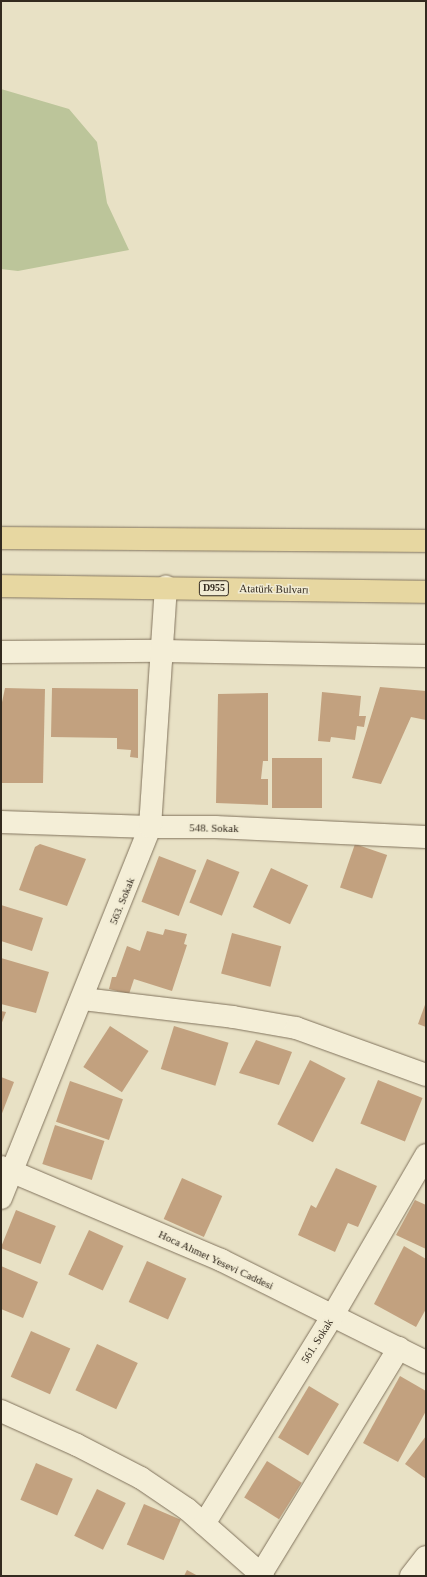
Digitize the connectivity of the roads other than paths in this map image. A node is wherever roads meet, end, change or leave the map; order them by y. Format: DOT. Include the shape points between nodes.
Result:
graph roads {
  1 [pos="1,538"];
  2 [pos="426,541"];
  3 [pos="1,586"];
  4 [pos="166,587"];
  5 [pos="426,592"];
  6 [pos="163,651"];
  7 [pos="1,652"];
  8 [pos="426,656"];
  9 [pos="1,822"];
  10 [pos="150,827"];
  11 [pos="426,837"];
  12 [pos="83,999"];
  13 [pos="426,1075"];
  14 [pos="426,1155"];
  15 [pos="6,1169"];
  16 [pos="1,1198"];
  17 [pos="333,1315"];
  18 [pos="399,1348"];
  19 [pos="426,1362"];
  20 [pos="1,1412"];
  21 [pos="204,1524"];
  22 [pos="426,1557"];
  23 [pos="262,1575"];
  24 [pos="411,1576"];
  1 -- 2 [label="main road"];
  3 -- 4 [label="main road, Atatürk Bulvarı / D955"];
  4 -- 5 [label="main road, Atatürk Bulvarı / D955"];
  4 -- 6 [label="street, 563. Sokak"];
  6 -- 7 [label="street"];
  6 -- 8 [label="street"];
  6 -- 10 [label="street, 563. Sokak"];
  9 -- 10 [label="street, 548. Sokak"];
  10 -- 11 [label="street, 548. Sokak" via="215,827"];
  10 -- 12 [label="street, 563. Sokak"];
  12 -- 13 [label="street" via="233,1016 296,1028"];
  12 -- 15 [label="street, 563. Sokak"];
  14 -- 17 [label="street, 561. Sokak"];
  15 -- 16 [label="street, 563. Sokak"];
  15 -- 17 [label="street, Hoca Ahmet Yesevi Caddesi" via="221,1260"];
  17 -- 18 [label="street, Hoca Ahmet Yesevi Caddesi"];
  17 -- 21 [label="street, 561. Sokak"];
  18 -- 19 [label="street, Hoca Ahmet Yesevi Caddesi"];
  18 -- 23 [label="street"];
  20 -- 21 [label="street" via="77,1445 141,1478"];
  21 -- 23 [label="street"];
  22 -- 24 [label="street"];
}
